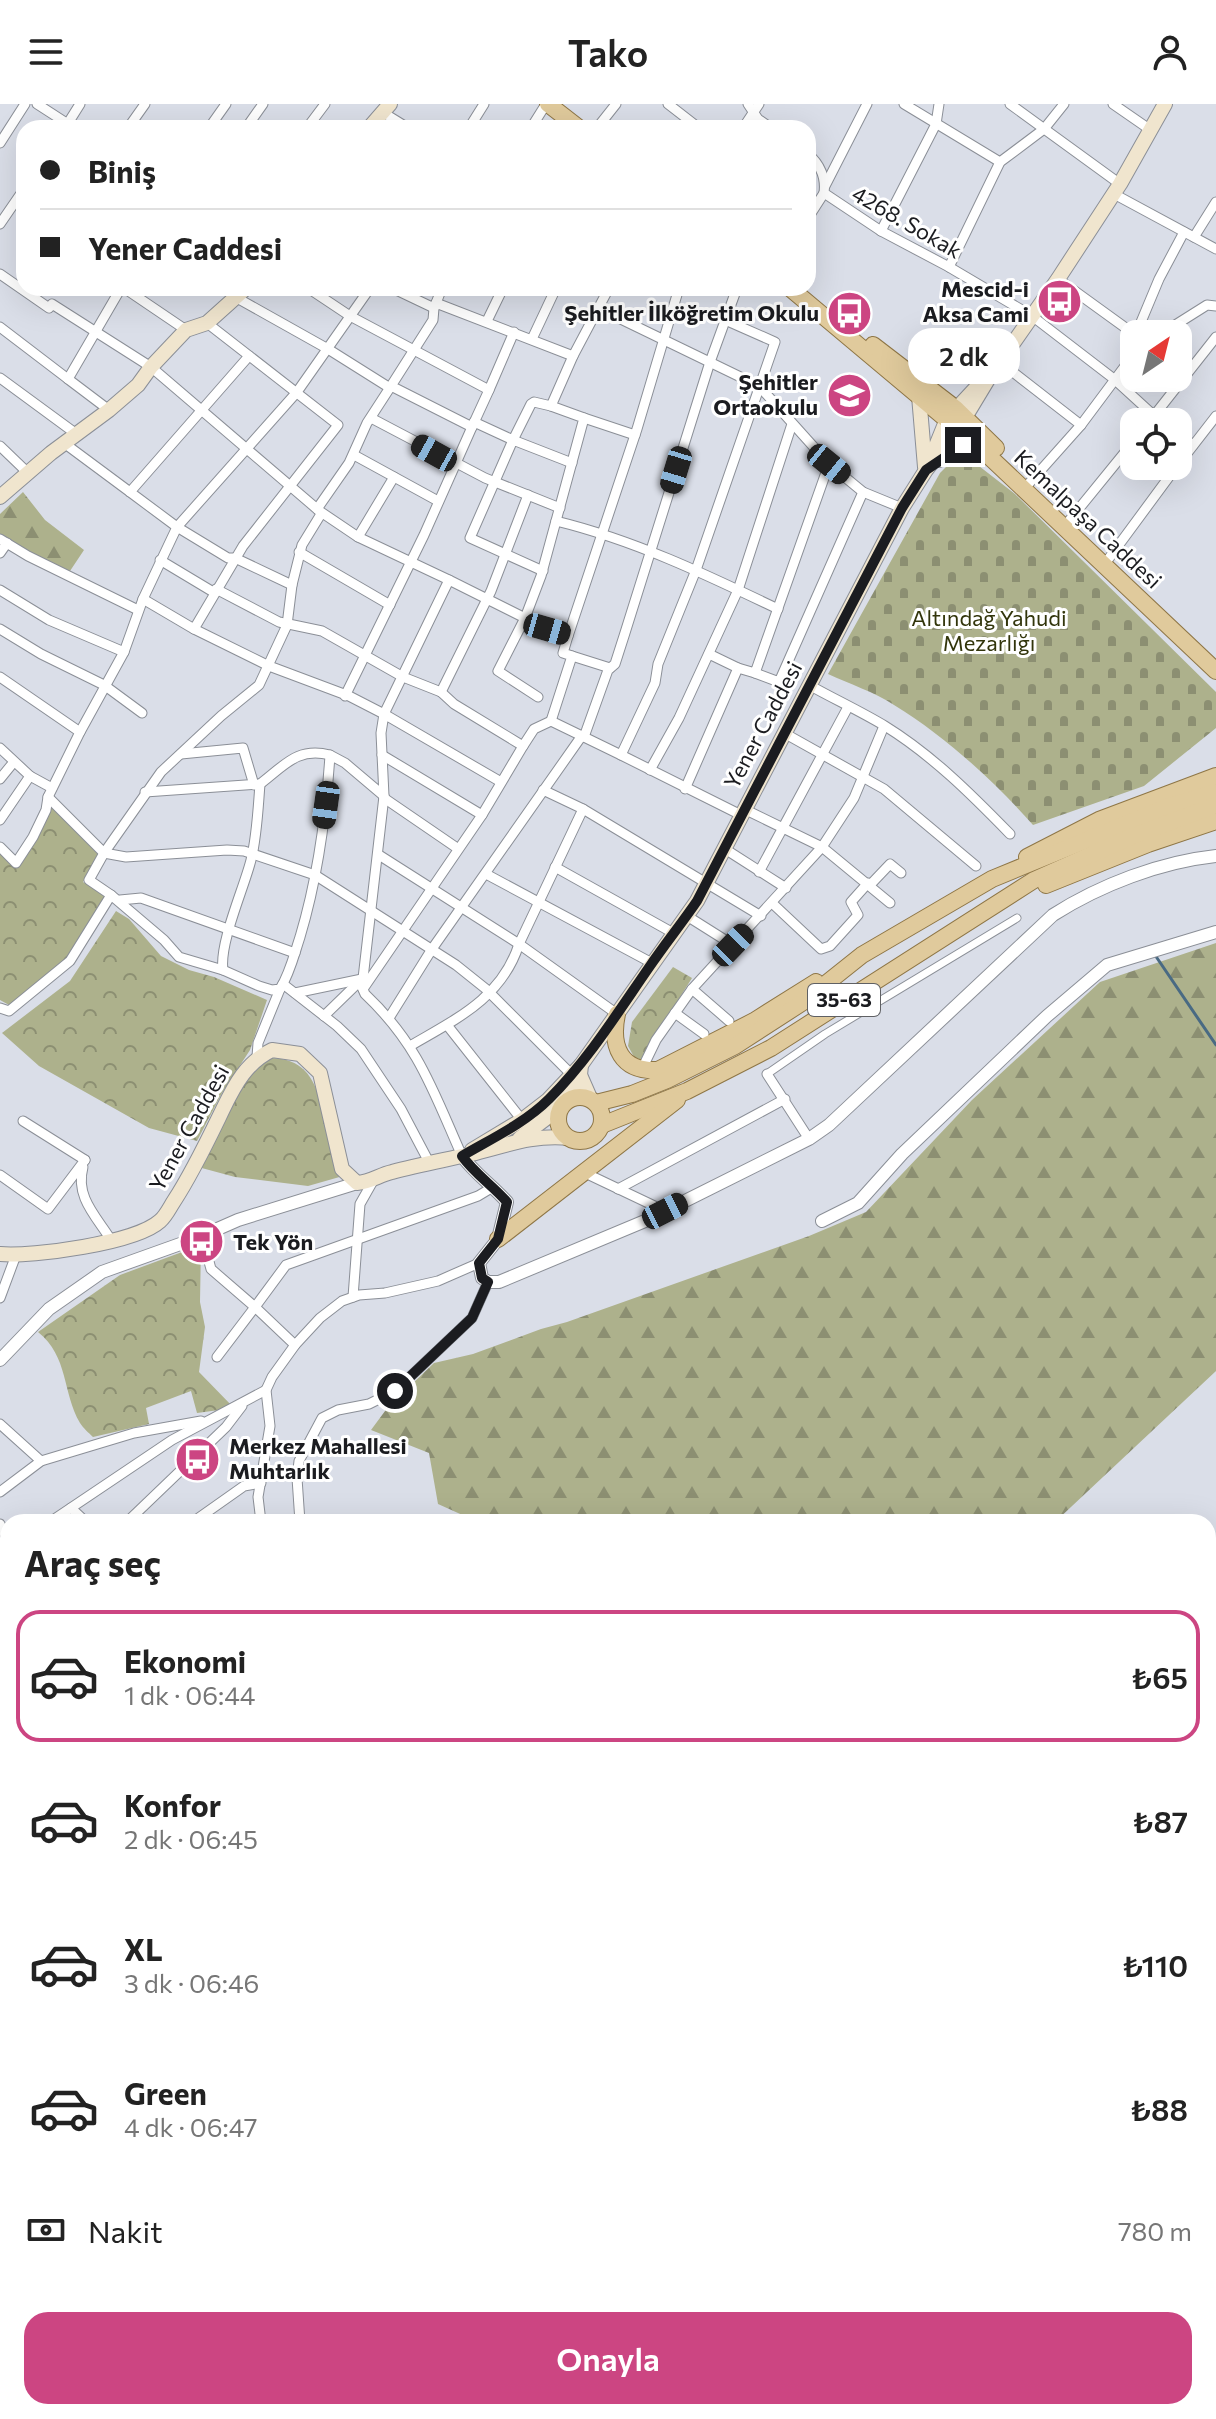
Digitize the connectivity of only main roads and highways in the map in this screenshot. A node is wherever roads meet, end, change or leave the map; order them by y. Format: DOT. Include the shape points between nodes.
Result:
graph roads {
  1 [pos="547,104"];
  2 [pos="1165,104"];
  3 [pos="568,120"];
  4 [pos="234,296"];
  5 [pos="801,296"];
  6 [pos="818,309"];
  7 [pos="997,366"];
  8 [pos="919,396"];
  9 [pos="957,418"];
  10 [pos="976,444"];
  11 [pos="926,470"];
  12 [pos="1027,486"];
  13 [pos="0,497"];
  14 [pos="1107,562"];
  15 [pos="1216,660"];
  16 [pos="1216,671"];
  17 [pos="1216,776"];
  18 [pos="1216,792"];
  19 [pos="1216,805"];
  20 [pos="1216,821"];
  21 [pos="1077,852"];
  22 [pos="992,879"];
  23 [pos="985,909"];
  24 [pos="862,955"];
  25 [pos="617,1014"];
  26 [pos="577,1071"];
  27 [pos="687,1091"];
  28 [pos="594,1101"];
  29 [pos="563,1105"];
  30 [pos="602,1125"];
  31 [pos="569,1138"];
  32 [pos="516,1141"];
  33 [pos="462,1156"];
  34 [pos="498,1239"];
  35 [pos="0,1254"];
  1 -- 3 [label="main road"];
  2 -- 7 [label="main road" via="1117,189"];
  4 -- 13 [label="main road" via="207,323 186,330 138,385"];
  5 -- 6 [label="main road, Kemalpaşa Caddesi"];
  6 -- 8 [label="main road, Kemalpaşa Caddesi"];
  6 -- 9 [label="main road, Kemalpaşa Caddesi" via="876,346"];
  7 -- 9 [label="main road"];
  7 -- 9 [label="main road, Yener Caddesi"];
  8 -- 9 [label="main road, Kemalpaşa Caddesi"];
  8 -- 11 [label="main road"];
  9 -- 10 [label="main road, Kemalpaşa Caddesi"];
  9 -- 11 [label="main road, Yener Caddesi"];
  9 -- 12 [label="main road"];
  10 -- 11 [label="main road, Yener Caddesi" via="963,445"];
  10 -- 12 [label="main road, Kemalpaşa Caddesi"];
  11 -- 25 [label="main road, Yener Caddesi" via="706,883"];
  12 -- 14 [label="main road, Kemalpaşa Caddesi"];
  14 -- 15 [label="main road"];
  14 -- 16 [label="main road, Kemalpaşa Caddesi"];
  17 -- 22 [label="main road" via="1068,834"];
  18 -- 21 [label="main road" via="1167,807"];
  19 -- 21 [label="main road"];
  20 -- 23 [label="main road"];
  21 -- 22 [label="main road, 35-63"];
  21 -- 23 [label="main road, 35-63"];
  22 -- 24 [label="main road, 35-63"];
  23 -- 27 [label="main road, 35-63" via="771,1048"];
  24 -- 25 [label="main road" via="754,1021 658,1070 641,1071 628,1064 615,1041"];
  24 -- 28 [label="main road, 35-63" via="735,1046 632,1094"];
  25 -- 26 [label="main road, Yener Caddesi"];
  26 -- 28 [label="main road"];
  26 -- 29 [label="main road, Yener Caddesi"];
  26 -- 33 [label="main road" via="522,1120"];
  27 -- 30 [label="main road, 35-63"];
  27 -- 34 [label="main road"];
  28 -- 29 [label="main road" via="580,1097"];
  28 -- 30 [label="main road"];
  29 -- 31 [label="main road" via="558,1124"];
  29 -- 32 [label="main road, Yener Caddesi"];
  30 -- 31 [label="main road" via="586,1141"];
  31 -- 32 [label="main road, Yener Caddesi"];
  32 -- 33 [label="main road, Yener Caddesi"];
  33 -- 35 [label="main road, Yener Caddesi" via="357,1183 342,1169 320,1073 300,1054 272,1050 257,1057 229,1097 189,1179 161,1221 111,1240"];
}
